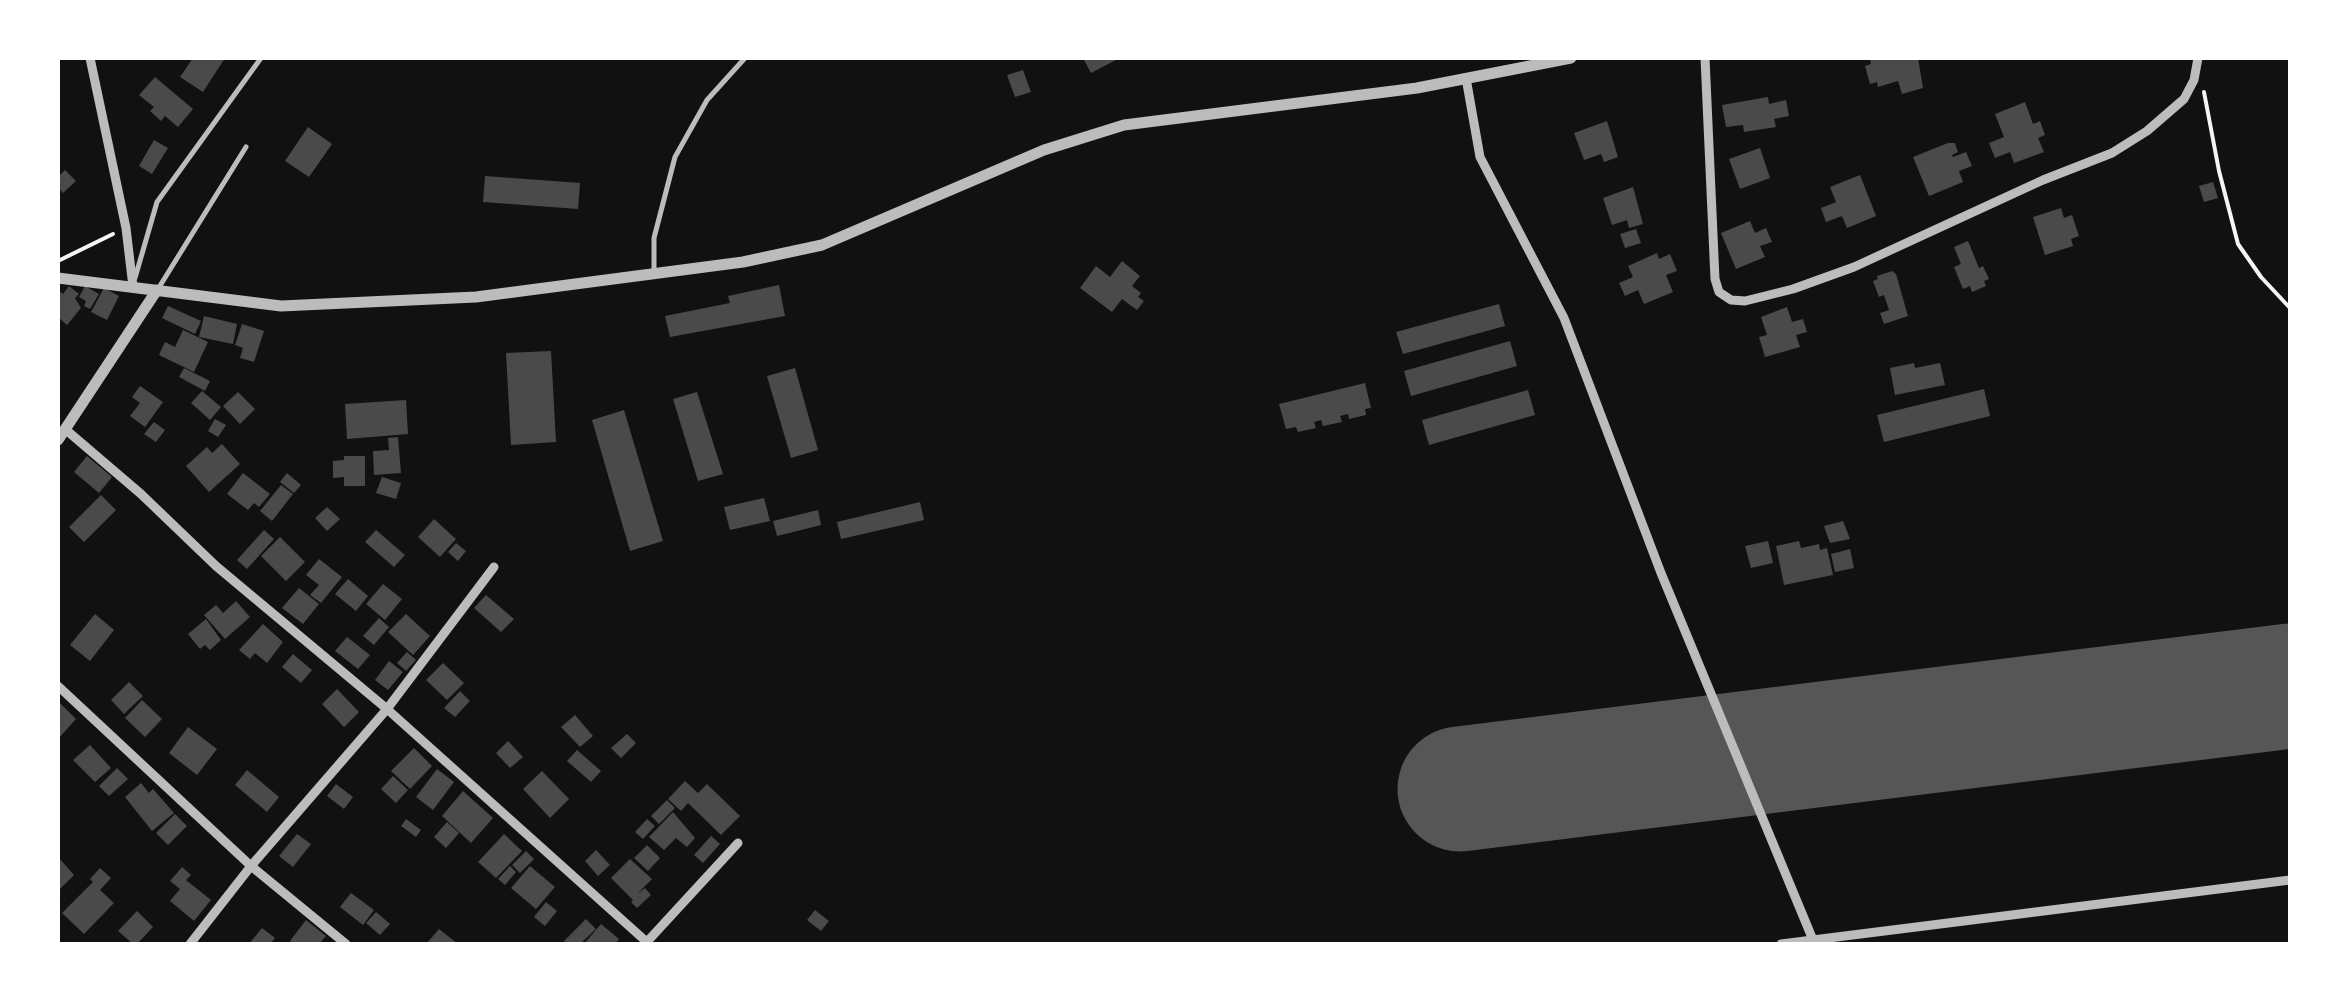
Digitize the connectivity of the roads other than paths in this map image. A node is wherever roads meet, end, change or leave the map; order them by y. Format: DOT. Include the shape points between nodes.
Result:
graph roads {
  1 [pos="90,58"];
  2 [pos="261,58"];
  3 [pos="746,58"];
  4 [pos="1570,58"];
  5 [pos="1705,58"];
  6 [pos="2198,58"];
  7 [pos="1466,78"];
  8 [pos="246,146"];
  9 [pos="654,274"];
  10 [pos="58,278"];
  11 [pos="133,287"];
  12 [pos="157,290"];
  13 [pos="65,429"];
  14 [pos="58,440"];
  15 [pos="494,567"];
  16 [pos="58,686"];
  17 [pos="386,709"];
  18 [pos="738,843"];
  19 [pos="251,866"];
  20 [pos="2290,880"];
  21 [pos="1814,940"];
  22 [pos="190,944"];
  23 [pos="346,944"];
  24 [pos="647,944"];
  25 [pos="1781,944"];
  1 -- 11 [label="street"];
  2 -- 11 [label="lane" via="158,202"];
  3 -- 9 [label="lane" via="707,100 675,157 654,238"];
  4 -- 7 [label="street"];
  5 -- 6 [label="street" via="1714,279 1719,292 1745,301 1854,268 2112,153 2184,99"];
  7 -- 9 [label="street" via="1124,125 1044,150 822,245"];
  7 -- 21 [label="street" via="1480,158 1564,318 1661,573"];
  8 -- 12 [label="lane"];
  9 -- 12 [label="street" via="476,297 282,306"];
  10 -- 11 [label="street"];
  11 -- 12 [label="street"];
  12 -- 13 [label="street"];
  13 -- 14 [label="street"];
  13 -- 17 [label="street"];
  15 -- 17 [label="street"];
  16 -- 19 [label="street"];
  17 -- 19 [label="street"];
  17 -- 24 [label="street"];
  18 -- 24 [label="street"];
  19 -- 22 [label="street"];
  19 -- 23 [label="street"];
  20 -- 21 [label="street"];
  21 -- 25 [label="street"];
}
